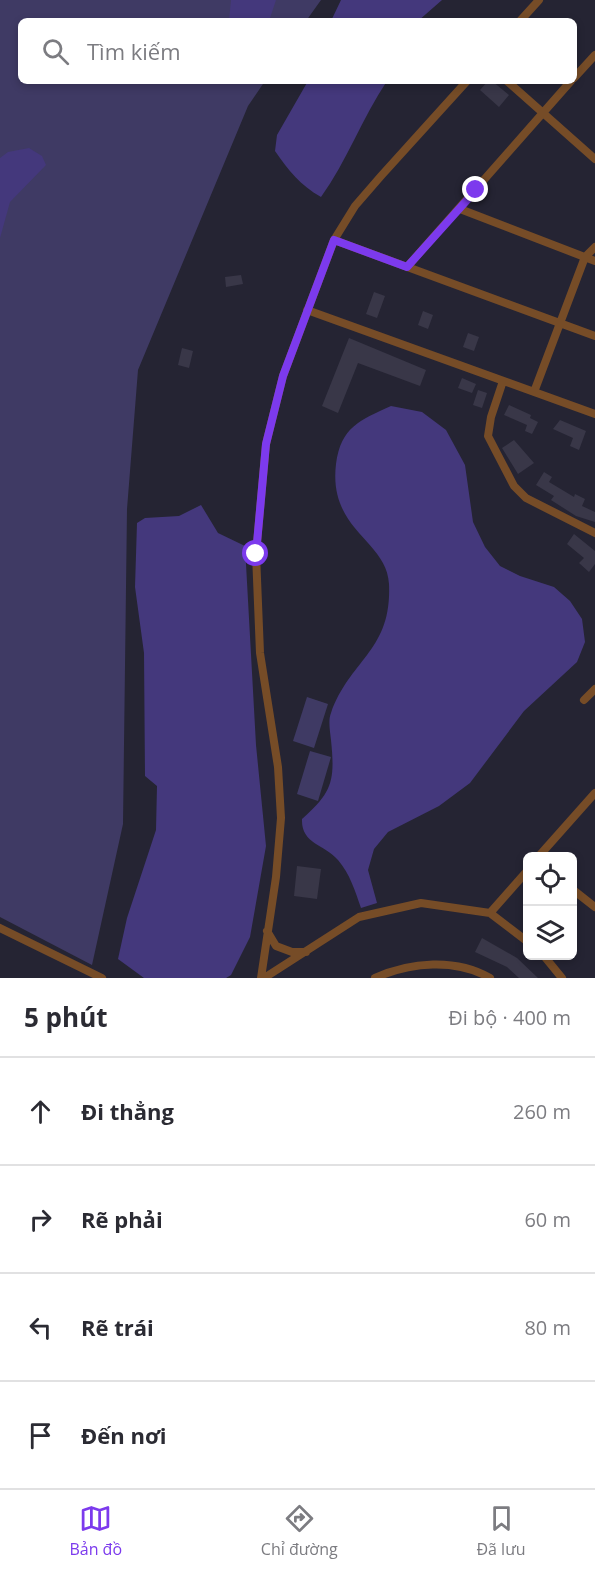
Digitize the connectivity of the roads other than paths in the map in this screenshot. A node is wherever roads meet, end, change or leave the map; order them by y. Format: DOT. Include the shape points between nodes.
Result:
graph roads {
  1 [pos="539,0"];
  2 [pos="523,18"];
  3 [pos="593,60"];
  4 [pos="577,75"];
  5 [pos="464,84"];
  6 [pos="510,84"];
  7 [pos="568,84"];
  8 [pos="542,112"];
  9 [pos="595,159"];
  10 [pos="459,209"];
  11 [pos="334,240"];
  12 [pos="595,247"];
  13 [pos="585,257"];
  14 [pos="595,261"];
  15 [pos="407,267"];
  16 [pos="308,310"];
  17 [pos="559,323"];
  18 [pos="595,336"];
  19 [pos="503,381"];
  20 [pos="534,392"];
  21 [pos="595,414"];
  22 [pos="595,533"];
  23 [pos="595,689"];
  24 [pos="584,700"];
  25 [pos="595,793"];
  26 [pos="543,852"];
  27 [pos="523,876"];
  28 [pos="577,892"];
  29 [pos="595,908"];
  30 [pos="490,913"];
  31 [pos="0,928"];
  32 [pos="267,931"];
  33 [pos="523,938"];
  34 [pos="307,952"];
  35 [pos="547,960"];
  36 [pos="102,978"];
  37 [pos="263,978"];
  38 [pos="375,978"];
  39 [pos="490,978"];
  40 [pos="562,978"];
  1 -- 2 [label="street"];
  3 -- 4 [label="street"];
  5 -- 11 [label="street" via="355,206"];
  6 -- 8 [label="street"];
  7 -- 8 [label="street"];
  8 -- 9 [label="street"];
  8 -- 10 [label="street"];
  10 -- 13 [label="street"];
  10 -- 15 [label="street"];
  11 -- 15 [label="street"];
  11 -- 16 [label="street"];
  12 -- 13 [label="street"];
  13 -- 14 [label="street"];
  13 -- 17 [label="street"];
  15 -- 17 [label="street"];
  16 -- 19 [label="street"];
  16 -- 32 [label="street" via="283,376 266,444 256,554 260,653 278,767 281,818"];
  17 -- 18 [label="street"];
  17 -- 20 [label="street"];
  19 -- 20 [label="street"];
  19 -- 22 [label="street" via="488,436 514,486 526,498"];
  20 -- 21 [label="street"];
  23 -- 24 [label="street"];
  25 -- 26 [label="street"];
  27 -- 30 [label="street"];
  28 -- 29 [label="street"];
  30 -- 33 [label="street"];
  30 -- 34 [label="street" via="421,903 397,907 359,917"];
  31 -- 36 [label="street"];
  32 -- 34 [label="street" via="276,946"];
  32 -- 37 [label="street"];
  34 -- 37 [label="street"];
  35 -- 40 [label="street"];
  38 -- 39 [label="street" via="395,969 446,964 478,971"];
}
